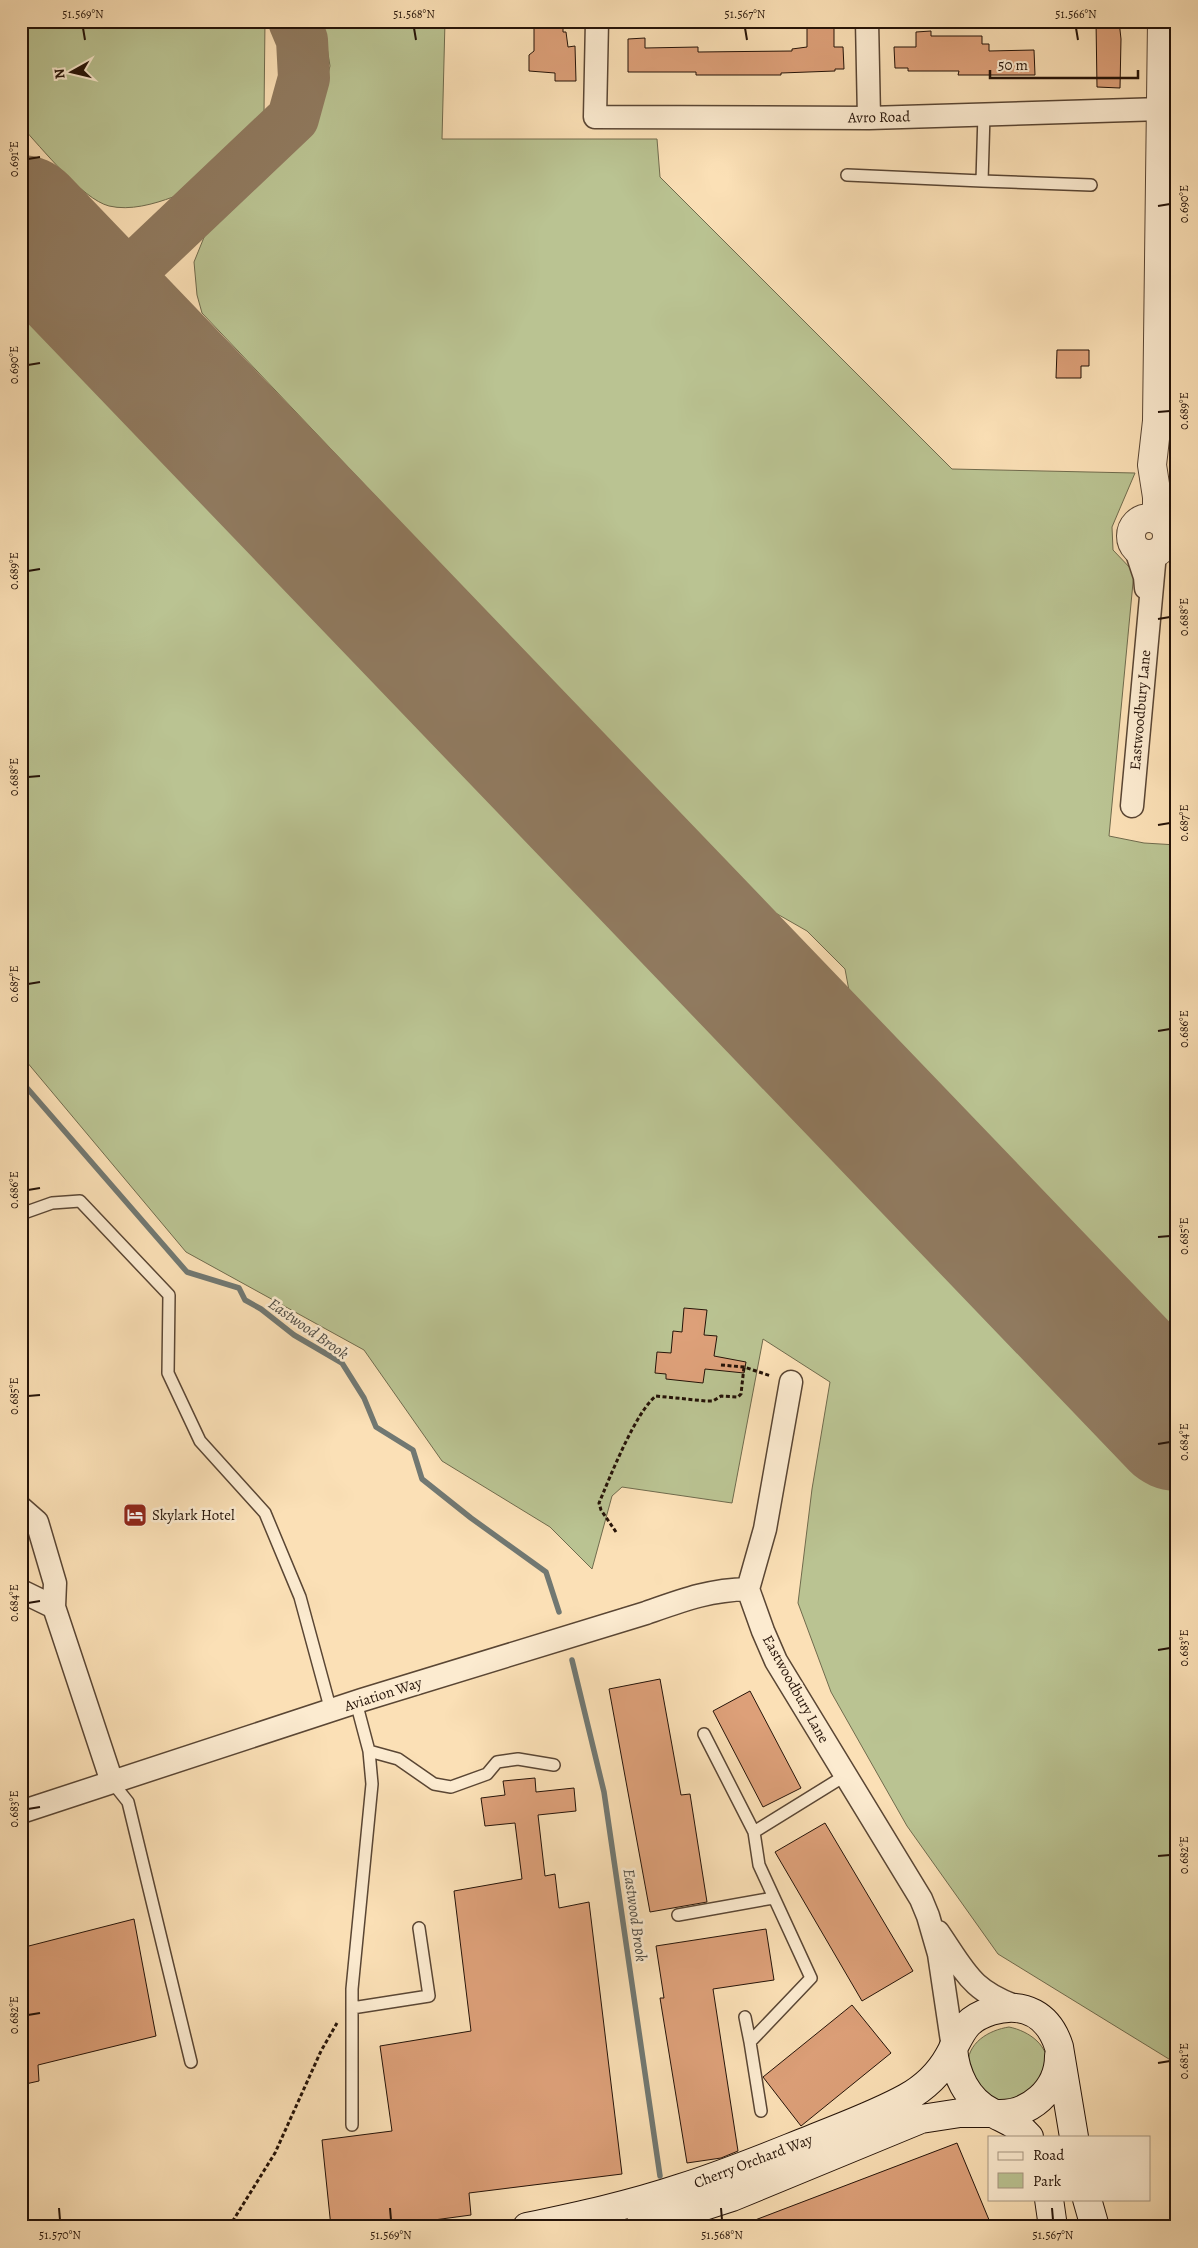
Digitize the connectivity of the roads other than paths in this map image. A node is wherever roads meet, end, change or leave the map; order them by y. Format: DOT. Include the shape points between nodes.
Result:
graph roads {
  1 [pos="596,21"];
  2 [pos="867,21"];
  3 [pos="1162,21"];
  4 [pos="1162,109"];
  5 [pos="984,114"];
  6 [pos="869,118"];
  7 [pos="847,175"];
  8 [pos="982,181"];
  9 [pos="1091,186"];
  10 [pos="1158,536"];
  11 [pos="1132,806"];
  12 [pos="21,1214"];
  13 [pos="791,1382"];
  14 [pos="21,1508"];
  15 [pos="748,1589"];
  16 [pos="21,1591"];
  17 [pos="54,1607"];
  18 [pos="356,1702"];
  19 [pos="331,1711"];
  20 [pos="704,1734"];
  21 [pos="369,1751"];
  22 [pos="554,1765"];
  23 [pos="846,1774"];
  24 [pos="112,1782"];
  25 [pos="21,1812"];
  26 [pos="754,1832"];
  27 [pos="773,1898"];
  28 [pos="678,1915"];
  29 [pos="928,1916"];
  30 [pos="419,1928"];
  31 [pos="352,2008"];
  32 [pos="1020,2008"];
  33 [pos="746,2017"];
  34 [pos="750,2042"];
  35 [pos="1059,2047"];
  36 [pos="953,2048"];
  37 [pos="191,2062"];
  38 [pos="761,2111"];
  39 [pos="994,2114"];
  40 [pos="352,2125"];
  41 [pos="1029,2136"];
  42 [pos="1074,2136"];
  43 [pos="1049,2200"];
  44 [pos="1087,2200"];
  45 [pos="527,2227"];
  46 [pos="639,2227"];
  47 [pos="1053,2227"];
  48 [pos="1095,2227"];
  1 -- 6 [label="street, Avro Road" via="595,117"];
  2 -- 6 [label="street"];
  3 -- 4 [label="main road, Eastwoodbury Lane"];
  4 -- 5 [label="street, Avro Road"];
  4 -- 10 [label="main road, Eastwoodbury Lane" via="1157,421 1152,465 1139,496"];
  5 -- 6 [label="street, Avro Road"];
  5 -- 8 [label="lane"];
  7 -- 8 [label="lane"];
  8 -- 9 [label="lane"];
  10 -- 11 [label="street, Eastwoodbury Lane"];
  12 -- 19 [label="lane" via="52,1203 80,1202 169,1295 168,1373 200,1441 264,1513 300,1597"];
  13 -- 15 [label="street" via="765,1530"];
  14 -- 17 [label="street" via="37,1522 56,1583"];
  15 -- 18 [label="street, Aviation Way" via="692,1596"];
  15 -- 23 [label="street, Eastwoodbury Lane" via="776,1661"];
  16 -- 17 [label="street"];
  17 -- 24 [label="street"];
  18 -- 19 [label="street, Aviation Way"];
  18 -- 21 [label="lane"];
  19 -- 24 [label="street, Aviation Way"];
  20 -- 26 [label="lane"];
  21 -- 22 [label="lane" via="398,1760 434,1784 451,1787 488,1774 498,1762 518,1759"];
  21 -- 31 [label="lane" via="372,1784"];
  23 -- 26 [label="lane"];
  23 -- 29 [label="street, Eastwoodbury Lane" via="907,1874"];
  24 -- 25 [label="street, Aviation Way"];
  24 -- 37 [label="lane" via="128,1802"];
  26 -- 27 [label="lane" via="759,1865"];
  27 -- 28 [label="lane"];
  27 -- 34 [label="lane" via="811,1978"];
  29 -- 32 [label="street, Eastwoodbury Lane" via="979,1989"];
  29 -- 36 [label="street, Eastwoodbury Lane" via="943,1974"];
  30 -- 31 [label="lane" via="429,1996"];
  31 -- 40 [label="lane"];
  32 -- 35 [label="main road, Eastwoodbury Lane" via="1045,2020"];
  32 -- 36 [label="main road" via="1006,2008 978,2016 965,2026"];
  33 -- 34 [label="lane"];
  34 -- 38 [label="lane"];
  35 -- 39 [label="main road" via="1060,2061 1049,2089 1026,2109 1013,2114"];
  35 -- 42 [label="main road, Eastwoodbury Lane"];
  36 -- 39 [label="main road, Eastwoodbury Lane" via="962,2084 976,2103"];
  36 -- 45 [label="main road, Cherry Orchard Way" via="928,2083 876,2112 682,2188"];
  39 -- 41 [label="main road, Eastwoodbury Lane" via="1015,2124"];
  39 -- 46 [label="main road, Cherry Orchard Way" via="960,2113 921,2119 732,2197"];
  43 -- 47 [label="main road"];
  44 -- 48 [label="main road"];
}
